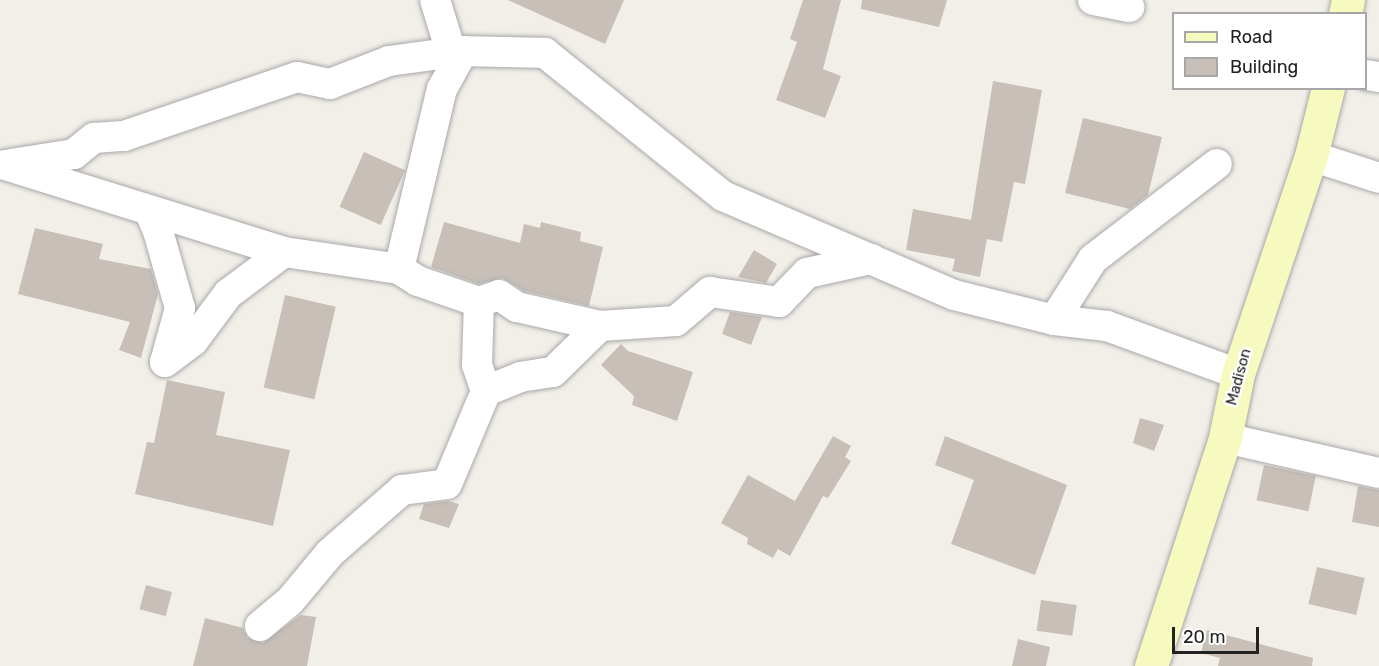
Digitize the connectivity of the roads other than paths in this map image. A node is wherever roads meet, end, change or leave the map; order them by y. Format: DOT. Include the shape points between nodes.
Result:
graph roads {
  1 [pos="435,0"];
  2 [pos="1093,0"];
  3 [pos="1129,7"];
  4 [pos="457,51"];
  5 [pos="1328,90"];
  6 [pos="1311,156"];
  7 [pos="1217,164"];
  8 [pos="1379,178"];
  9 [pos="148,210"];
  10 [pos="284,252"];
  11 [pos="871,260"];
  12 [pos="399,269"];
  13 [pos="479,302"];
  14 [pos="1054,320"];
  15 [pos="600,326"];
  16 [pos="1238,374"];
  17 [pos="486,391"];
  18 [pos="1225,438"];
  19 [pos="1379,472"];
  20 [pos="260,626"];
  21 [pos="1151,666"];
  1 -- 4 [label="street"];
  2 -- 3 [label="street"];
  4 -- 9 [label="street" via="389,61 330,84 297,77 124,136 94,138 74,154 5,165"];
  4 -- 11 [label="street" via="545,53 723,196"];
  4 -- 12 [label="street" via="442,89"];
  5 -- 6 [label="street, Madison"];
  6 -- 8 [label="street"];
  6 -- 16 [label="street, Madison"];
  7 -- 14 [label="street" via="1093,259"];
  9 -- 10 [label="street"];
  9 -- 10 [label="street" via="180,308 165,362 192,341 228,294"];
  10 -- 12 [label="street"];
  11 -- 14 [label="street" via="954,295"];
  11 -- 15 [label="street" via="807,273 779,302 710,292 676,321"];
  12 -- 13 [label="street" via="418,281"];
  13 -- 15 [label="street" via="499,295 517,307"];
  13 -- 17 [label="street" via="477,365"];
  14 -- 16 [label="street" via="1107,326"];
  15 -- 17 [label="street" via="553,372 520,377"];
  16 -- 18 [label="street, Madison"];
  17 -- 20 [label="street" via="447,484 402,490 330,553 290,601"];
  18 -- 19 [label="street"];
  18 -- 21 [label="street, Madison"];
}
